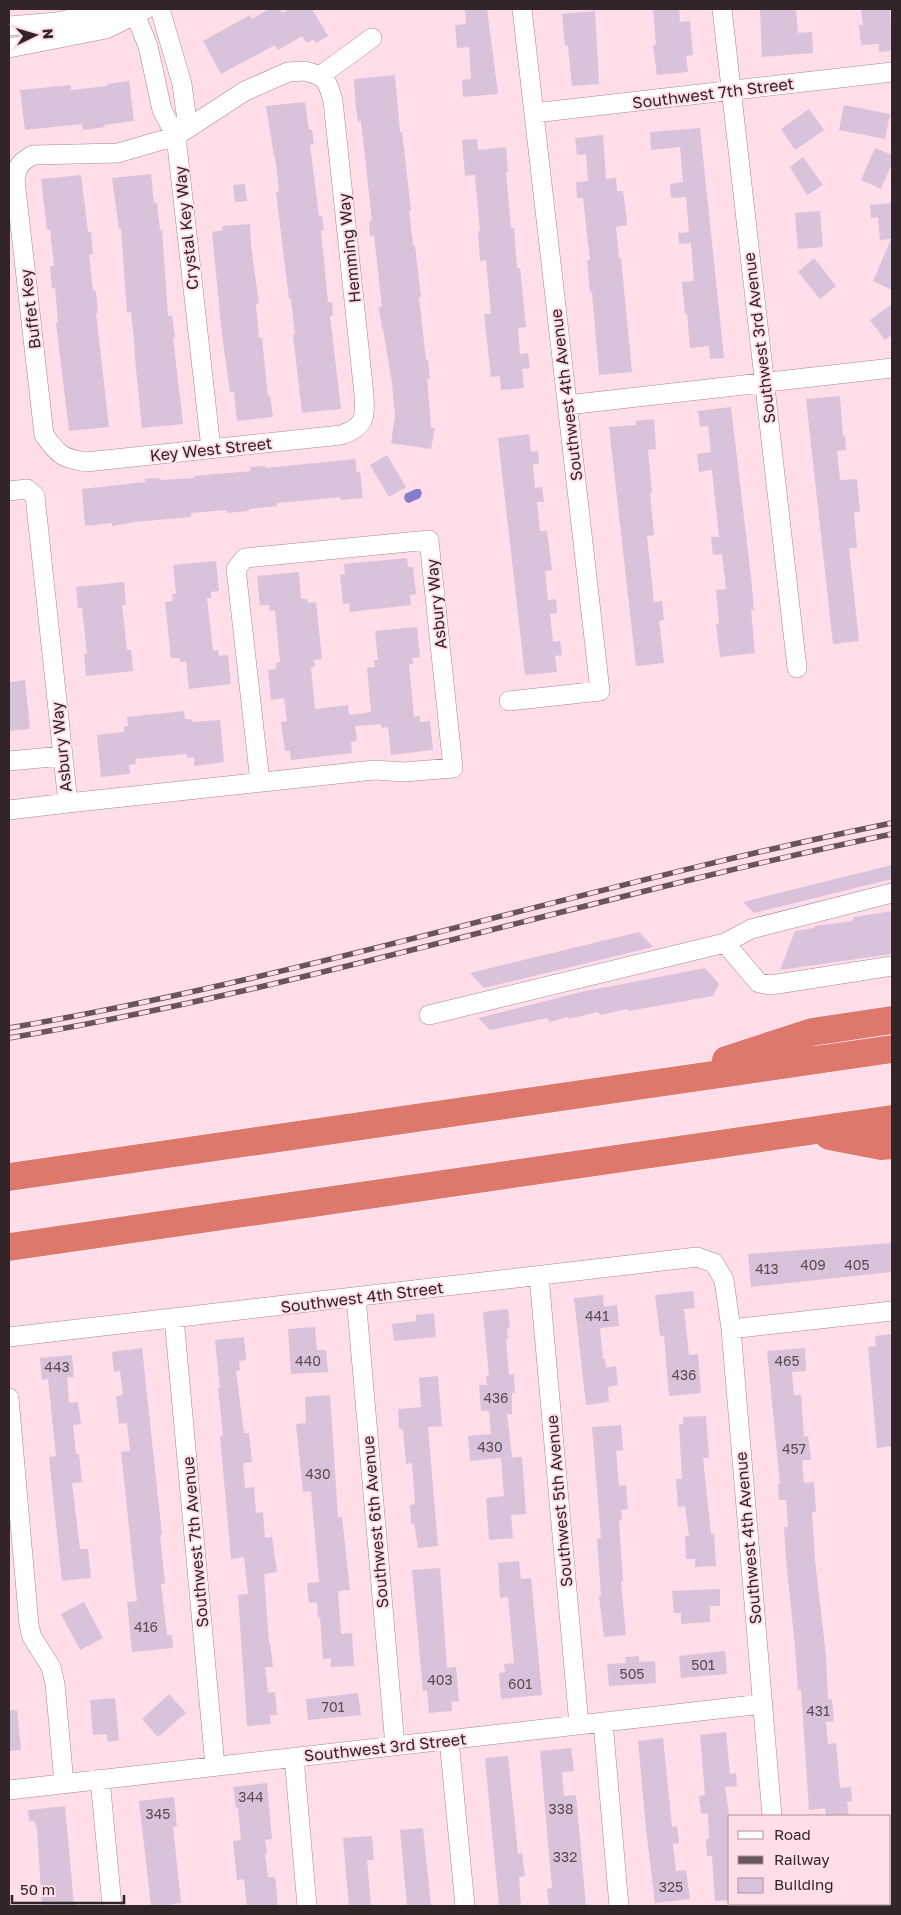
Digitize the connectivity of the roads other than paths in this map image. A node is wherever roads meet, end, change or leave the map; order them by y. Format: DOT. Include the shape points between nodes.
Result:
graph roads {
  1 [pos="160,9"];
  2 [pos="522,9"];
  3 [pos="722,9"];
  4 [pos="141,11"];
  5 [pos="9,26"];
  6 [pos="372,38"];
  7 [pos="9,48"];
  8 [pos="892,72"];
  9 [pos="321,75"];
  10 [pos="731,91"];
  11 [pos="534,113"];
  12 [pos="182,132"];
  13 [pos="892,368"];
  14 [pos="764,383"];
  15 [pos="567,405"];
  16 [pos="361,424"];
  17 [pos="211,449"];
  18 [pos="58,454"];
  19 [pos="9,492"];
  20 [pos="797,668"];
  21 [pos="509,701"];
  22 [pos="62,756"];
  23 [pos="9,761"];
  24 [pos="260,782"];
  25 [pos="68,803"];
  26 [pos="9,810"];
  27 [pos="892,893"];
  28 [pos="725,943"];
  29 [pos="892,966"];
  30 [pos="429,1015"];
  31 [pos="892,1020"];
  32 [pos="892,1049"];
  33 [pos="661,1082"];
  34 [pos="892,1119"];
  35 [pos="805,1132"];
  36 [pos="892,1145"];
  37 [pos="10,1177"];
  38 [pos="9,1247"];
  39 [pos="714,1263"];
  40 [pos="539,1276"];
  41 [pos="356,1297"];
  42 [pos="892,1311"];
  43 [pos="174,1318"];
  44 [pos="731,1329"];
  45 [pos="9,1338"];
  46 [pos="9,1398"];
  47 [pos="762,1704"];
  48 [pos="603,1722"];
  49 [pos="578,1725"];
  50 [pos="449,1740"];
  51 [pos="395,1746"];
  52 [pos="294,1757"];
  53 [pos="215,1766"];
  54 [pos="100,1779"];
  55 [pos="64,1783"];
  56 [pos="9,1790"];
  57 [pos="772,1815"];
  58 [pos="112,1906"];
  59 [pos="307,1906"];
  60 [pos="465,1906"];
  61 [pos="619,1906"];
  1 -- 12 [label="street, Crystal Key Way" via="182,84"];
  2 -- 11 [label="street, Southwest 4th Avenue"];
  3 -- 10 [label="street, Southwest 3rd Avenue"];
  4 -- 5 [label="street" via="101,12 57,22"];
  4 -- 7 [label="street" via="106,29"];
  4 -- 12 [label="street, Crystal Key Way" via="162,110"];
  6 -- 9 [label="street"];
  8 -- 10 [label="street, Southwest 7th Street"];
  9 -- 12 [label="street" via="305,71 288,72 246,91"];
  9 -- 16 [label="street, Hemming Way" via="328,84 333,101 364,394 365,416"];
  10 -- 11 [label="street, Southwest 7th Street"];
  10 -- 14 [label="street, Southwest 3rd Avenue"];
  11 -- 15 [label="street, Southwest 4th Avenue"];
  12 -- 17 [label="street, Crystal Key Way"];
  12 -- 18 [label="street, Buffet Key" via="118,153 33,155 18,166 14,180 44,435"];
  13 -- 14 [label="street"];
  14 -- 15 [label="street"];
  14 -- 20 [label="street, Southwest 3rd Avenue"];
  15 -- 21 [label="street, Southwest 4th Avenue" via="600,690"];
  16 -- 17 [label="street, Key West Street" via="341,435"];
  17 -- 18 [label="street, Key West Street" via="86,462"];
  19 -- 22 [label="street, Asbury Way" via="27,489 35,496"];
  22 -- 23 [label="street"];
  22 -- 25 [label="street, Asbury Way"];
  24 -- 24 [label="street, Asbury Way" via="236,569 245,558 429,540 453,768 404,772 374,770"];
  24 -- 25 [label="street, Asbury Way"];
  25 -- 26 [label="street"];
  27 -- 28 [label="street" via="751,929"];
  28 -- 29 [label="street" via="759,983 771,985"];
  28 -- 30 [label="street"];
  31 -- 33 [label="highway" via="812,1032"];
  32 -- 33 [label="highway"];
  33 -- 37 [label="highway"];
  34 -- 35 [label="highway"];
  35 -- 36 [label="highway" via="881,1146"];
  35 -- 38 [label="highway"];
  39 -- 40 [label="street, Southwest 4th Street" via="697,1256"];
  39 -- 44 [label="street, Southwest 4th Avenue" via="724,1280"];
  40 -- 41 [label="street, Southwest 4th Street"];
  40 -- 49 [label="street, Southwest 5th Avenue"];
  41 -- 43 [label="street, Southwest 4th Street"];
  41 -- 51 [label="street, Southwest 6th Avenue"];
  42 -- 44 [label="street"];
  43 -- 45 [label="street, Southwest 4th Street"];
  43 -- 53 [label="street, Southwest 7th Avenue"];
  44 -- 47 [label="street, Southwest 4th Avenue"];
  46 -- 55 [label="street" via="30,1625 32,1637 51,1667 55,1684"];
  47 -- 48 [label="street, Southwest 3rd Street"];
  47 -- 57 [label="street, Southwest 4th Avenue"];
  48 -- 49 [label="street, Southwest 3rd Street"];
  48 -- 61 [label="street"];
  49 -- 50 [label="street, Southwest 3rd Street"];
  50 -- 51 [label="street, Southwest 3rd Street"];
  50 -- 60 [label="street"];
  51 -- 52 [label="street, Southwest 3rd Street"];
  52 -- 53 [label="street, Southwest 3rd Street"];
  52 -- 59 [label="street"];
  53 -- 54 [label="street, Southwest 3rd Street"];
  54 -- 55 [label="street, Southwest 3rd Street"];
  54 -- 58 [label="street"];
  55 -- 56 [label="street, Southwest 3rd Street"];
}
